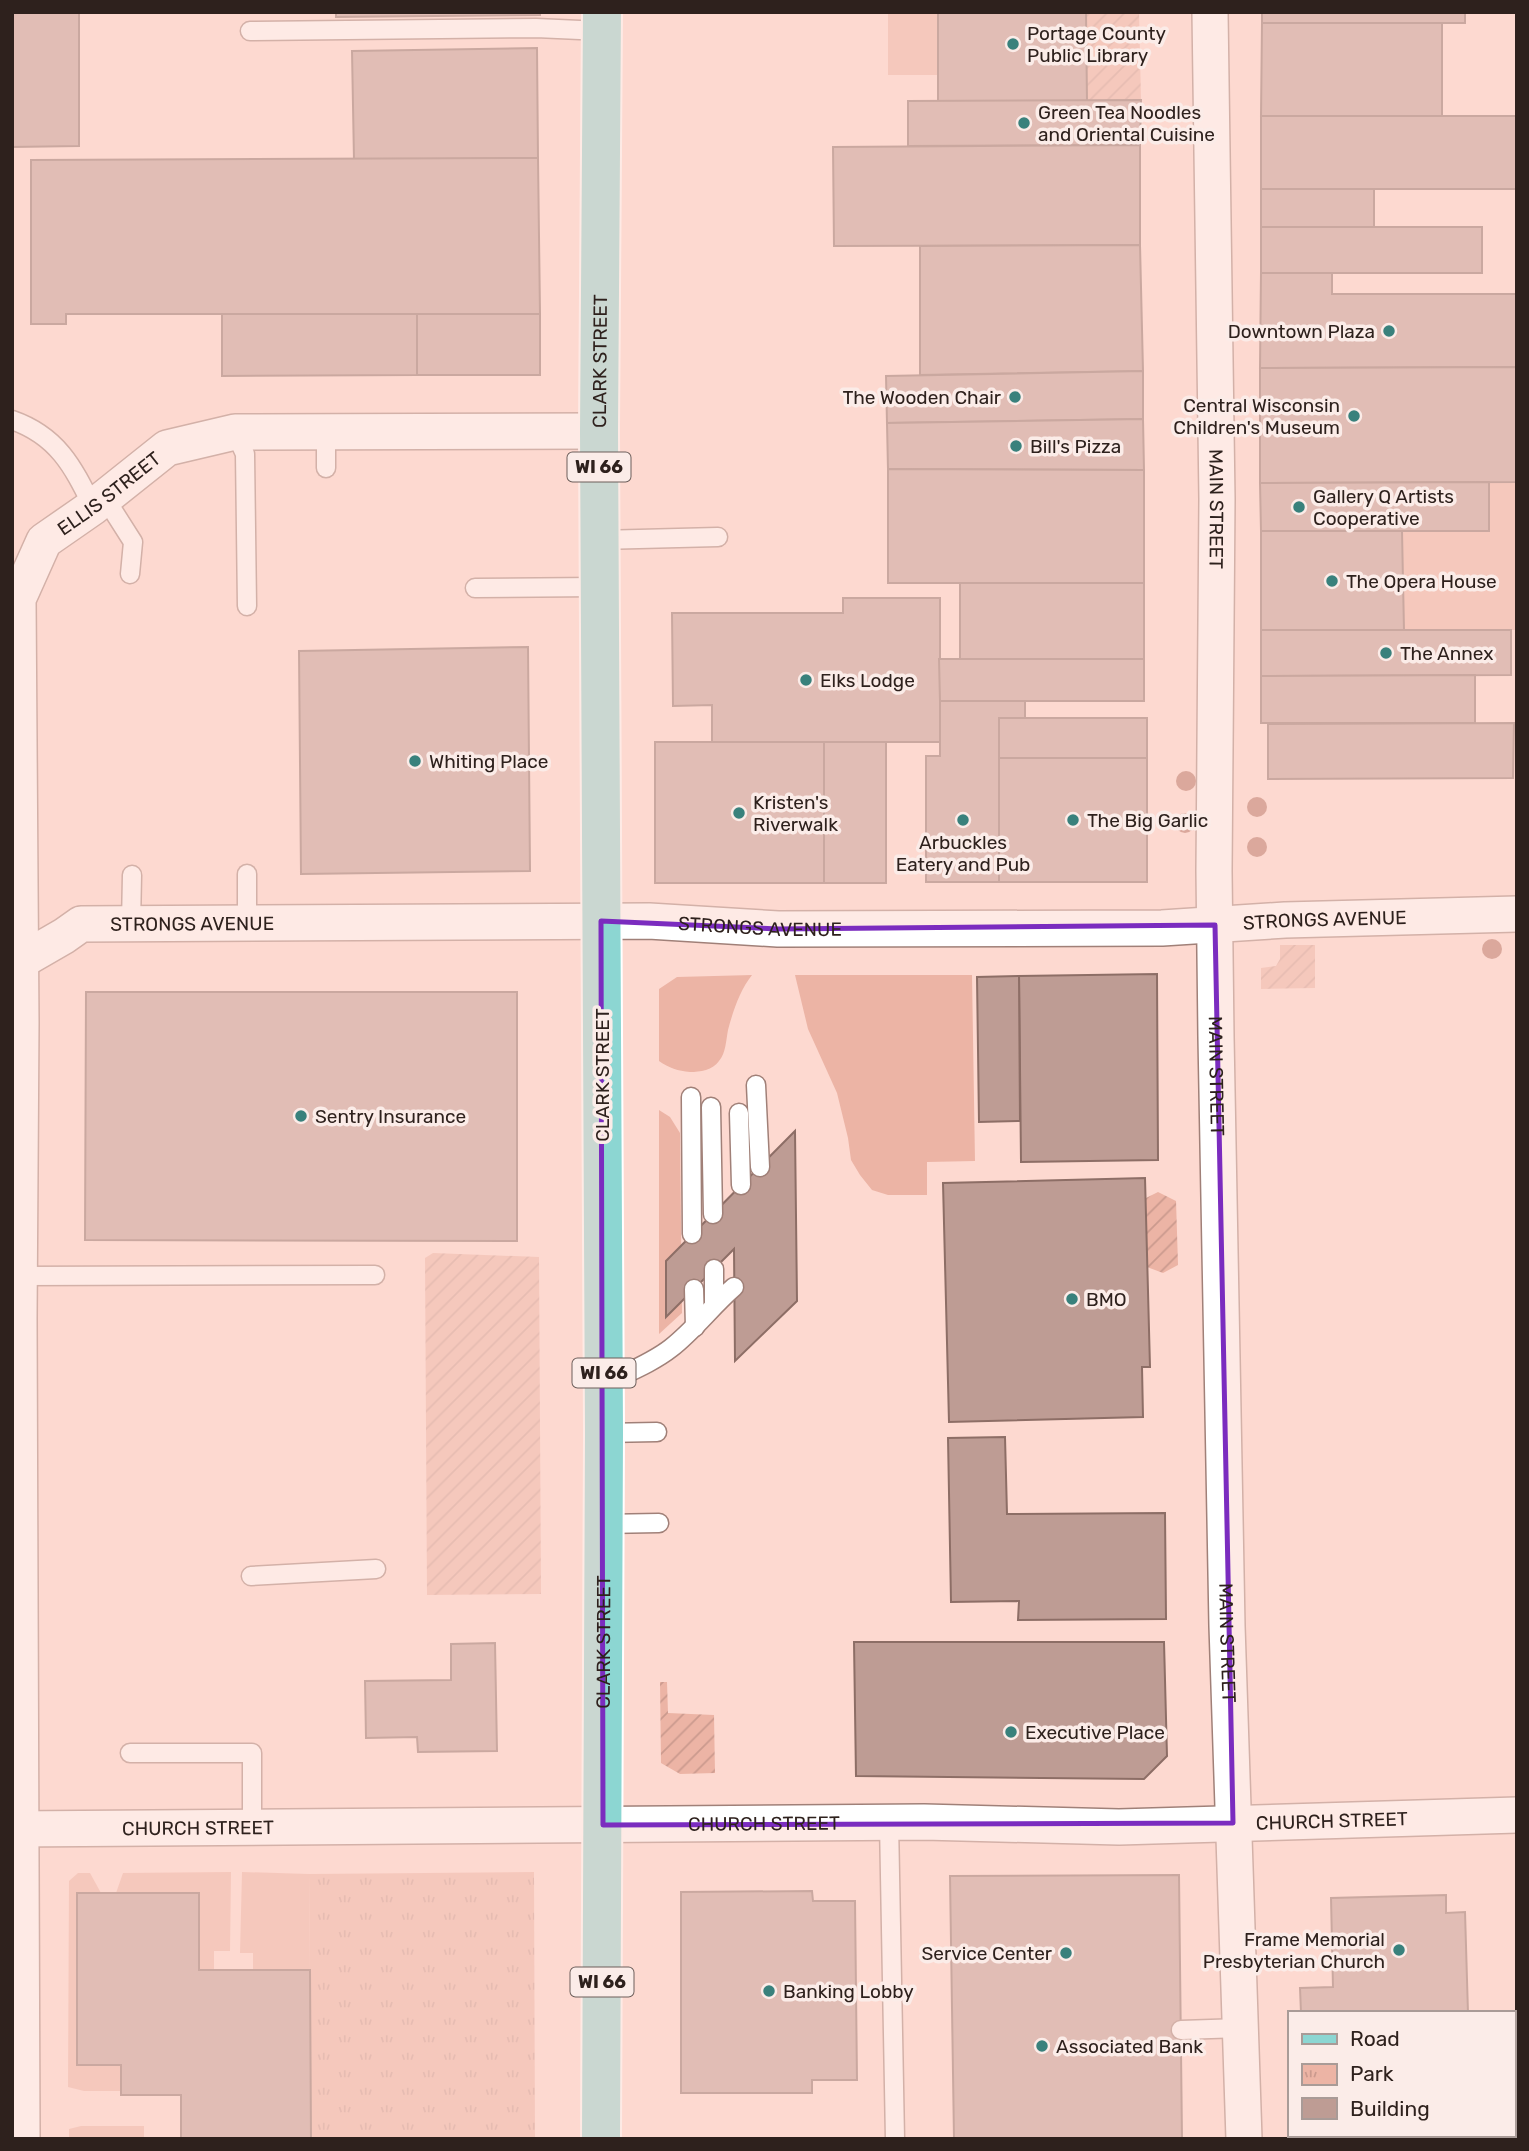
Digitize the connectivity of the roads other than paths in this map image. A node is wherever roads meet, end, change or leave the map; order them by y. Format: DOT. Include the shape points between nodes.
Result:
graph roads {
  1 [pos="1210,12"];
  2 [pos="602,21"];
  3 [pos="250,31"];
  4 [pos="12,421"];
  5 [pos="599,431"];
  6 [pos="235,432"];
  7 [pos="326,433"];
  8 [pos="326,468"];
  9 [pos="99,502"];
  10 [pos="718,537"];
  11 [pos="599,540"];
  12 [pos="130,574"];
  13 [pos="600,587"];
  14 [pos="475,588"];
  15 [pos="247,606"];
  16 [pos="247,874"];
  17 [pos="132,875"];
  18 [pos="1517,914"];
  19 [pos="601,921"];
  20 [pos="247,923"];
  21 [pos="131,924"];
  22 [pos="1215,925"];
  23 [pos="16,963"];
  24 [pos="756,1085"];
  25 [pos="691,1097"];
  26 [pos="711,1107"];
  27 [pos="738,1113"];
  28 [pos="760,1167"];
  29 [pos="741,1185"];
  30 [pos="713,1214"];
  31 [pos="692,1234"];
  32 [pos="714,1269"];
  33 [pos="375,1275"];
  34 [pos="20,1276"];
  35 [pos="734,1287"];
  36 [pos="694,1289"];
  37 [pos="714,1304"];
  38 [pos="695,1327"];
  39 [pos="604,1384"];
  40 [pos="657,1432"];
  41 [pos="604,1433"];
  42 [pos="659,1523"];
  43 [pos="603,1524"];
  44 [pos="376,1569"];
  45 [pos="251,1576"];
  46 [pos="130,1753"];
  47 [pos="1517,1815"];
  48 [pos="890,1822"];
  49 [pos="1233,1823"];
  50 [pos="603,1825"];
  51 [pos="252,1827"];
  52 [pos="16,1829"];
  53 [pos="1241,2028"];
  54 [pos="1181,2030"];
  55 [pos="22,2139"];
  56 [pos="601,2139"];
  57 [pos="895,2139"];
  58 [pos="1244,2139"];
  1 -- 22 [label="street, MAIN STREET" via="1216,288"];
  2 -- 3 [label="lane" via="536,28"];
  2 -- 5 [label="main road, CLARK STREET / WI 66"];
  4 -- 9 [label="lane" via="40,432 66,457"];
  5 -- 7 [label="street, ELLIS STREET"];
  5 -- 11 [label="main road, CLARK STREET / WI 66"];
  6 -- 7 [label="street, ELLIS STREET"];
  6 -- 9 [label="street, ELLIS STREET" via="167,448"];
  6 -- 15 [label="lane" via="245,454"];
  7 -- 8 [label="lane"];
  9 -- 12 [label="lane" via="133,542"];
  9 -- 23 [label="street, ELLIS STREET" via="44,541 18,599"];
  10 -- 11 [label="lane"];
  11 -- 13 [label="main road, CLARK STREET / WI 66"];
  13 -- 14 [label="lane"];
  13 -- 19 [label="main road, CLARK STREET / WI 66"];
  16 -- 20 [label="lane"];
  17 -- 21 [label="lane"];
  18 -- 22 [label="street, STRONGS AVENUE"];
  19 -- 20 [label="street, STRONGS AVENUE"];
  19 -- 22 [label="street, STRONGS AVENUE" via="778,929"];
  19 -- 39 [label="main road, CLARK STREET / WI 66"];
  20 -- 21 [label="street, STRONGS AVENUE"];
  21 -- 23 [label="street, STRONGS AVENUE" via="80,924"];
  22 -- 49 [label="street, MAIN STREET"];
  23 -- 34 [label="street, ELLIS STREET" via="21,1023"];
  24 -- 28 [label="lane"];
  25 -- 31 [label="lane"];
  26 -- 30 [label="lane"];
  27 -- 29 [label="lane"];
  32 -- 37 [label="lane"];
  33 -- 34 [label="lane"];
  34 -- 52 [label="street, ELLIS STREET"];
  35 -- 37 [label="lane"];
  36 -- 38 [label="lane"];
  37 -- 38 [label="lane"];
  38 -- 39 [label="lane" via="669,1350"];
  39 -- 41 [label="main road, CLARK STREET / WI 66"];
  40 -- 41 [label="lane"];
  41 -- 43 [label="main road, CLARK STREET / WI 66"];
  42 -- 43 [label="lane"];
  43 -- 50 [label="main road, CLARK STREET / WI 66"];
  44 -- 45 [label="lane"];
  46 -- 51 [label="lane" via="252,1753"];
  47 -- 49 [label="street, CHURCH STREET"];
  48 -- 49 [label="street, CHURCH STREET"];
  48 -- 50 [label="street, CHURCH STREET"];
  48 -- 57 [label="lane"];
  49 -- 53 [label="street, MAIN STREET"];
  50 -- 51 [label="street, CHURCH STREET"];
  50 -- 56 [label="main road, CLARK STREET / WI 66"];
  51 -- 52 [label="street, CHURCH STREET"];
  52 -- 55 [label="street, ELLIS STREET"];
  53 -- 54 [label="lane"];
  53 -- 58 [label="street, MAIN STREET"];
}
